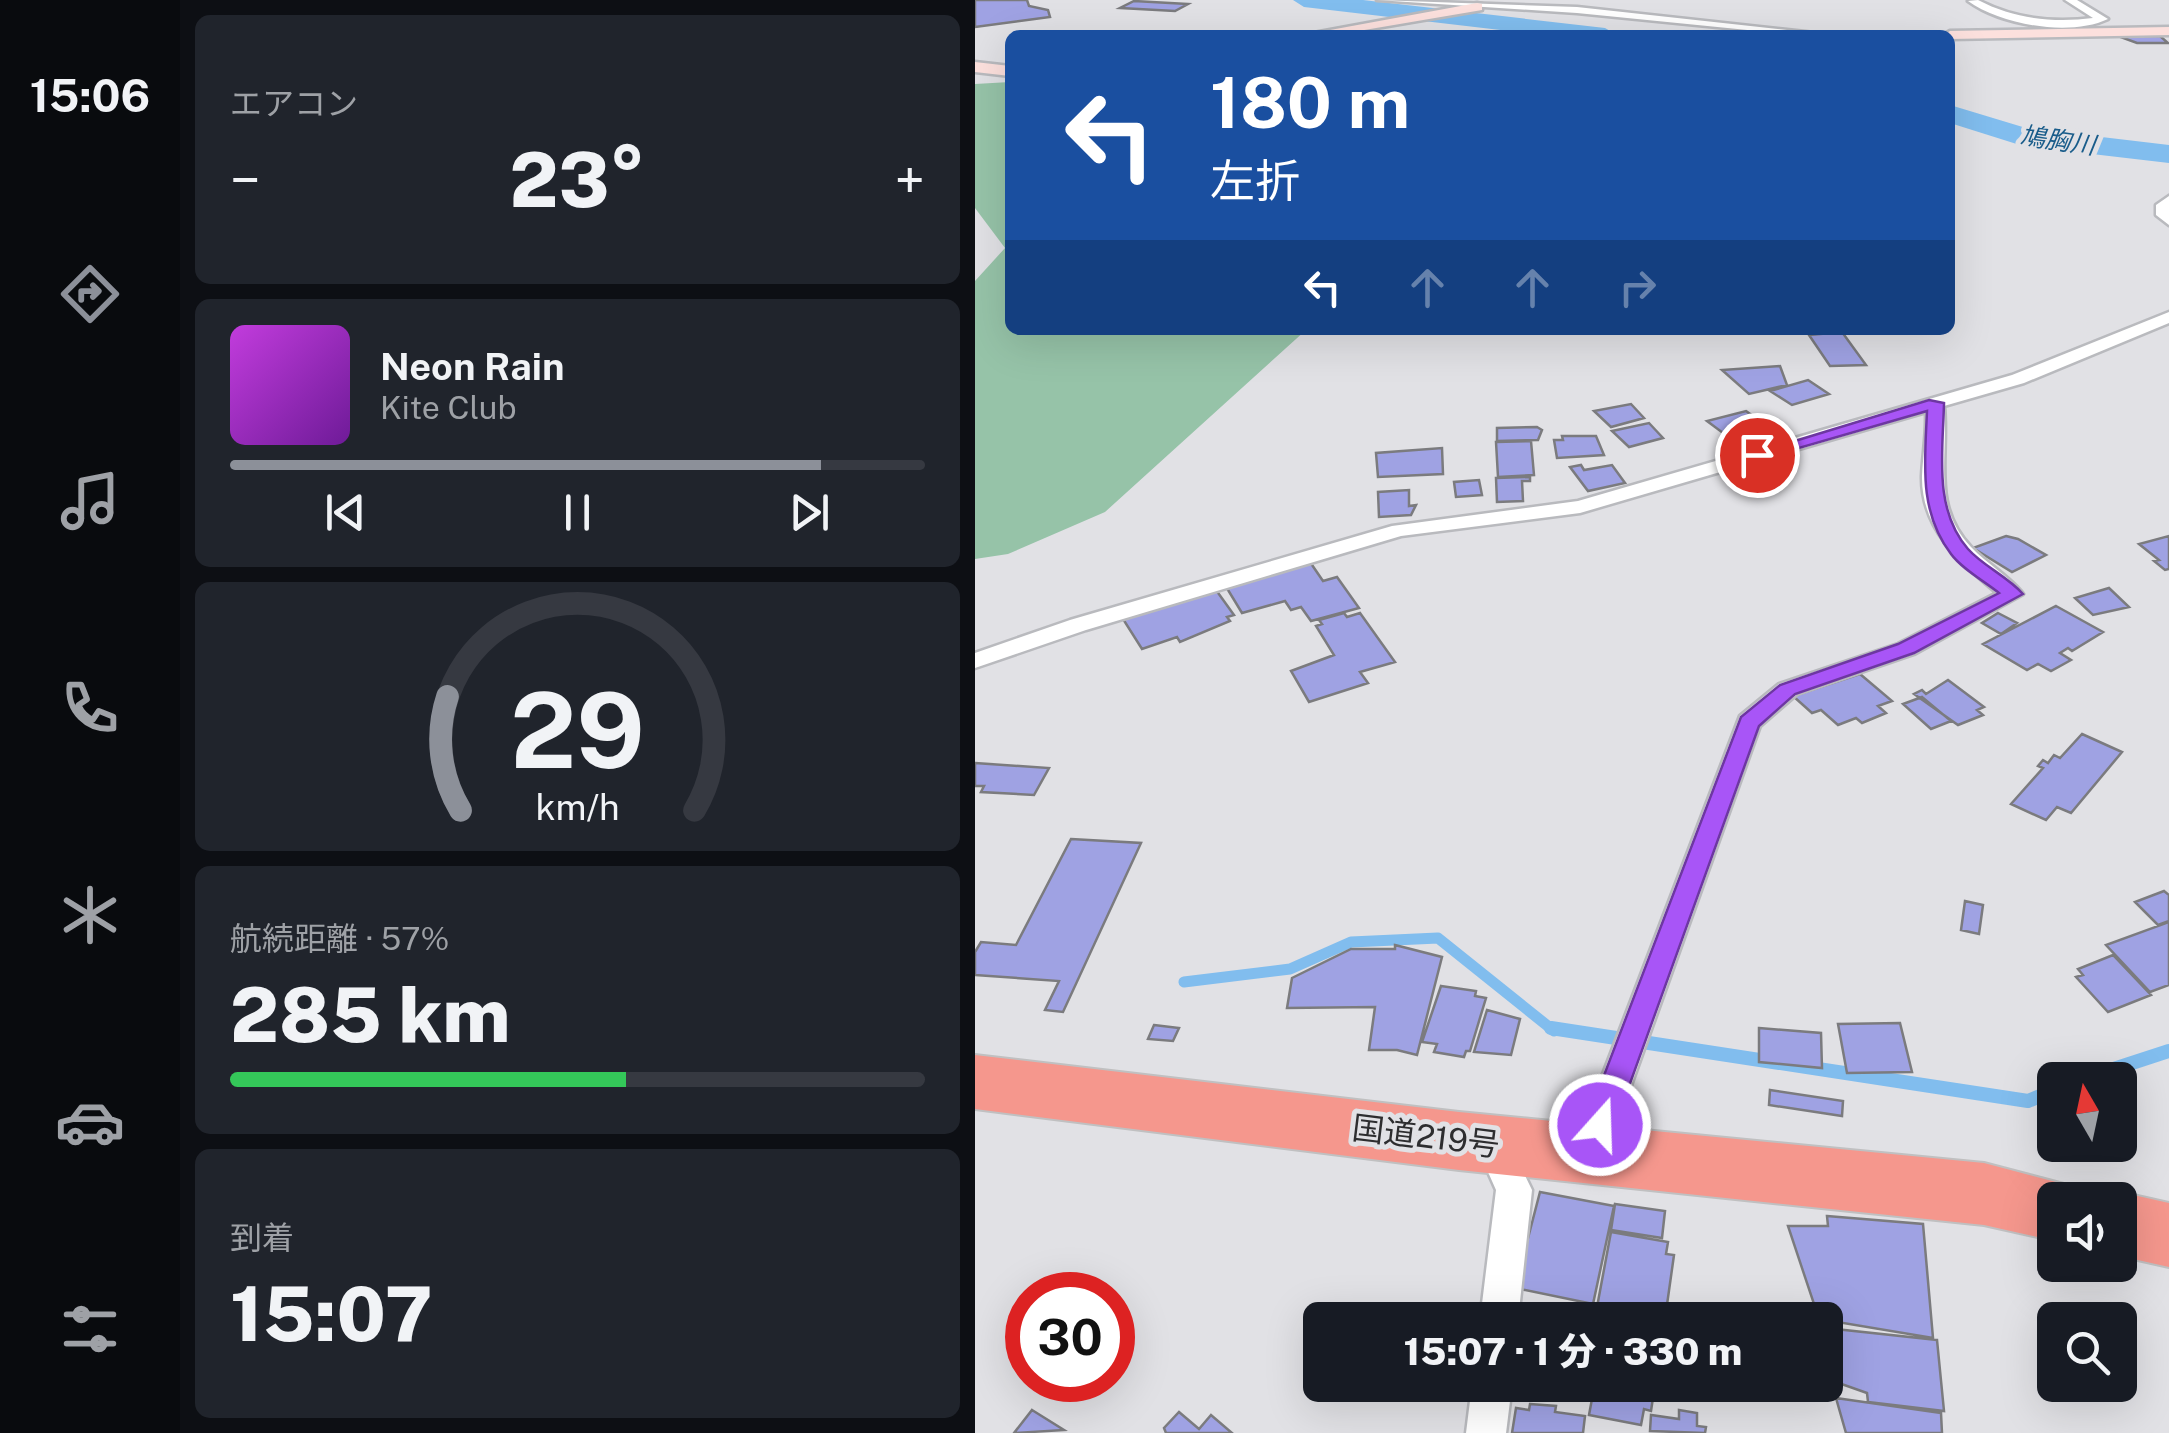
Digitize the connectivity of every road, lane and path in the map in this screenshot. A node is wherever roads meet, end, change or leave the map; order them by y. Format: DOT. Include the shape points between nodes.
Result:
graph roads {
  1 [pos="1382,0"];
  2 [pos="2070,0"];
  3 [pos="1973,2"];
  4 [pos="1477,8"];
  5 [pos="1337,30"];
  6 [pos="1778,30"];
  7 [pos="2169,32"];
  8 [pos="1955,35"];
  9 [pos="975,66"];
  10 [pos="1005,70"];
  11 [pos="2169,200"];
  12 [pos="2169,221"];
  13 [pos="2169,317"];
  14 [pos="1935,403"];
  15 [pos="975,661"];
  16 [pos="975,1082"];
  17 [pos="1493,1144"];
  18 [pos="1589,1154"];
  19 [pos="2037,1206"];
  20 [pos="2137,1228"];
  21 [pos="2169,1235"];
  22 [pos="1501,1302"];
  23 [pos="1490,1402"];
  24 [pos="1486,1433"];
  1 -- 4 [label="street"];
  2 -- 3 [label="street" via="2103,19 2011,16"];
  4 -- 5 [label="main road"];
  4 -- 6 [label="street" via="1577,10"];
  7 -- 8 [label="main road"];
  9 -- 10 [label="main road"];
  11 -- 12 [label="street" via="2163,205"];
  13 -- 14 [label="street" via="2018,379"];
  14 -- 15 [label="street" via="1580,507 1399,530 1334,547"];
  14 -- 18 [label="street" via="1933,497 1959,551 2013,594 1906,648 1787,690 1749,722"];
  16 -- 17 [label="highway, 国道219号"];
  17 -- 18 [label="highway, 国道219号"];
  17 -- 22 [label="street" via="1514,1190"];
  18 -- 19 [label="highway, 国道219号" via="1983,1194"];
  20 -- 21 [label="highway"];
  23 -- 24 [label="street"];
}
